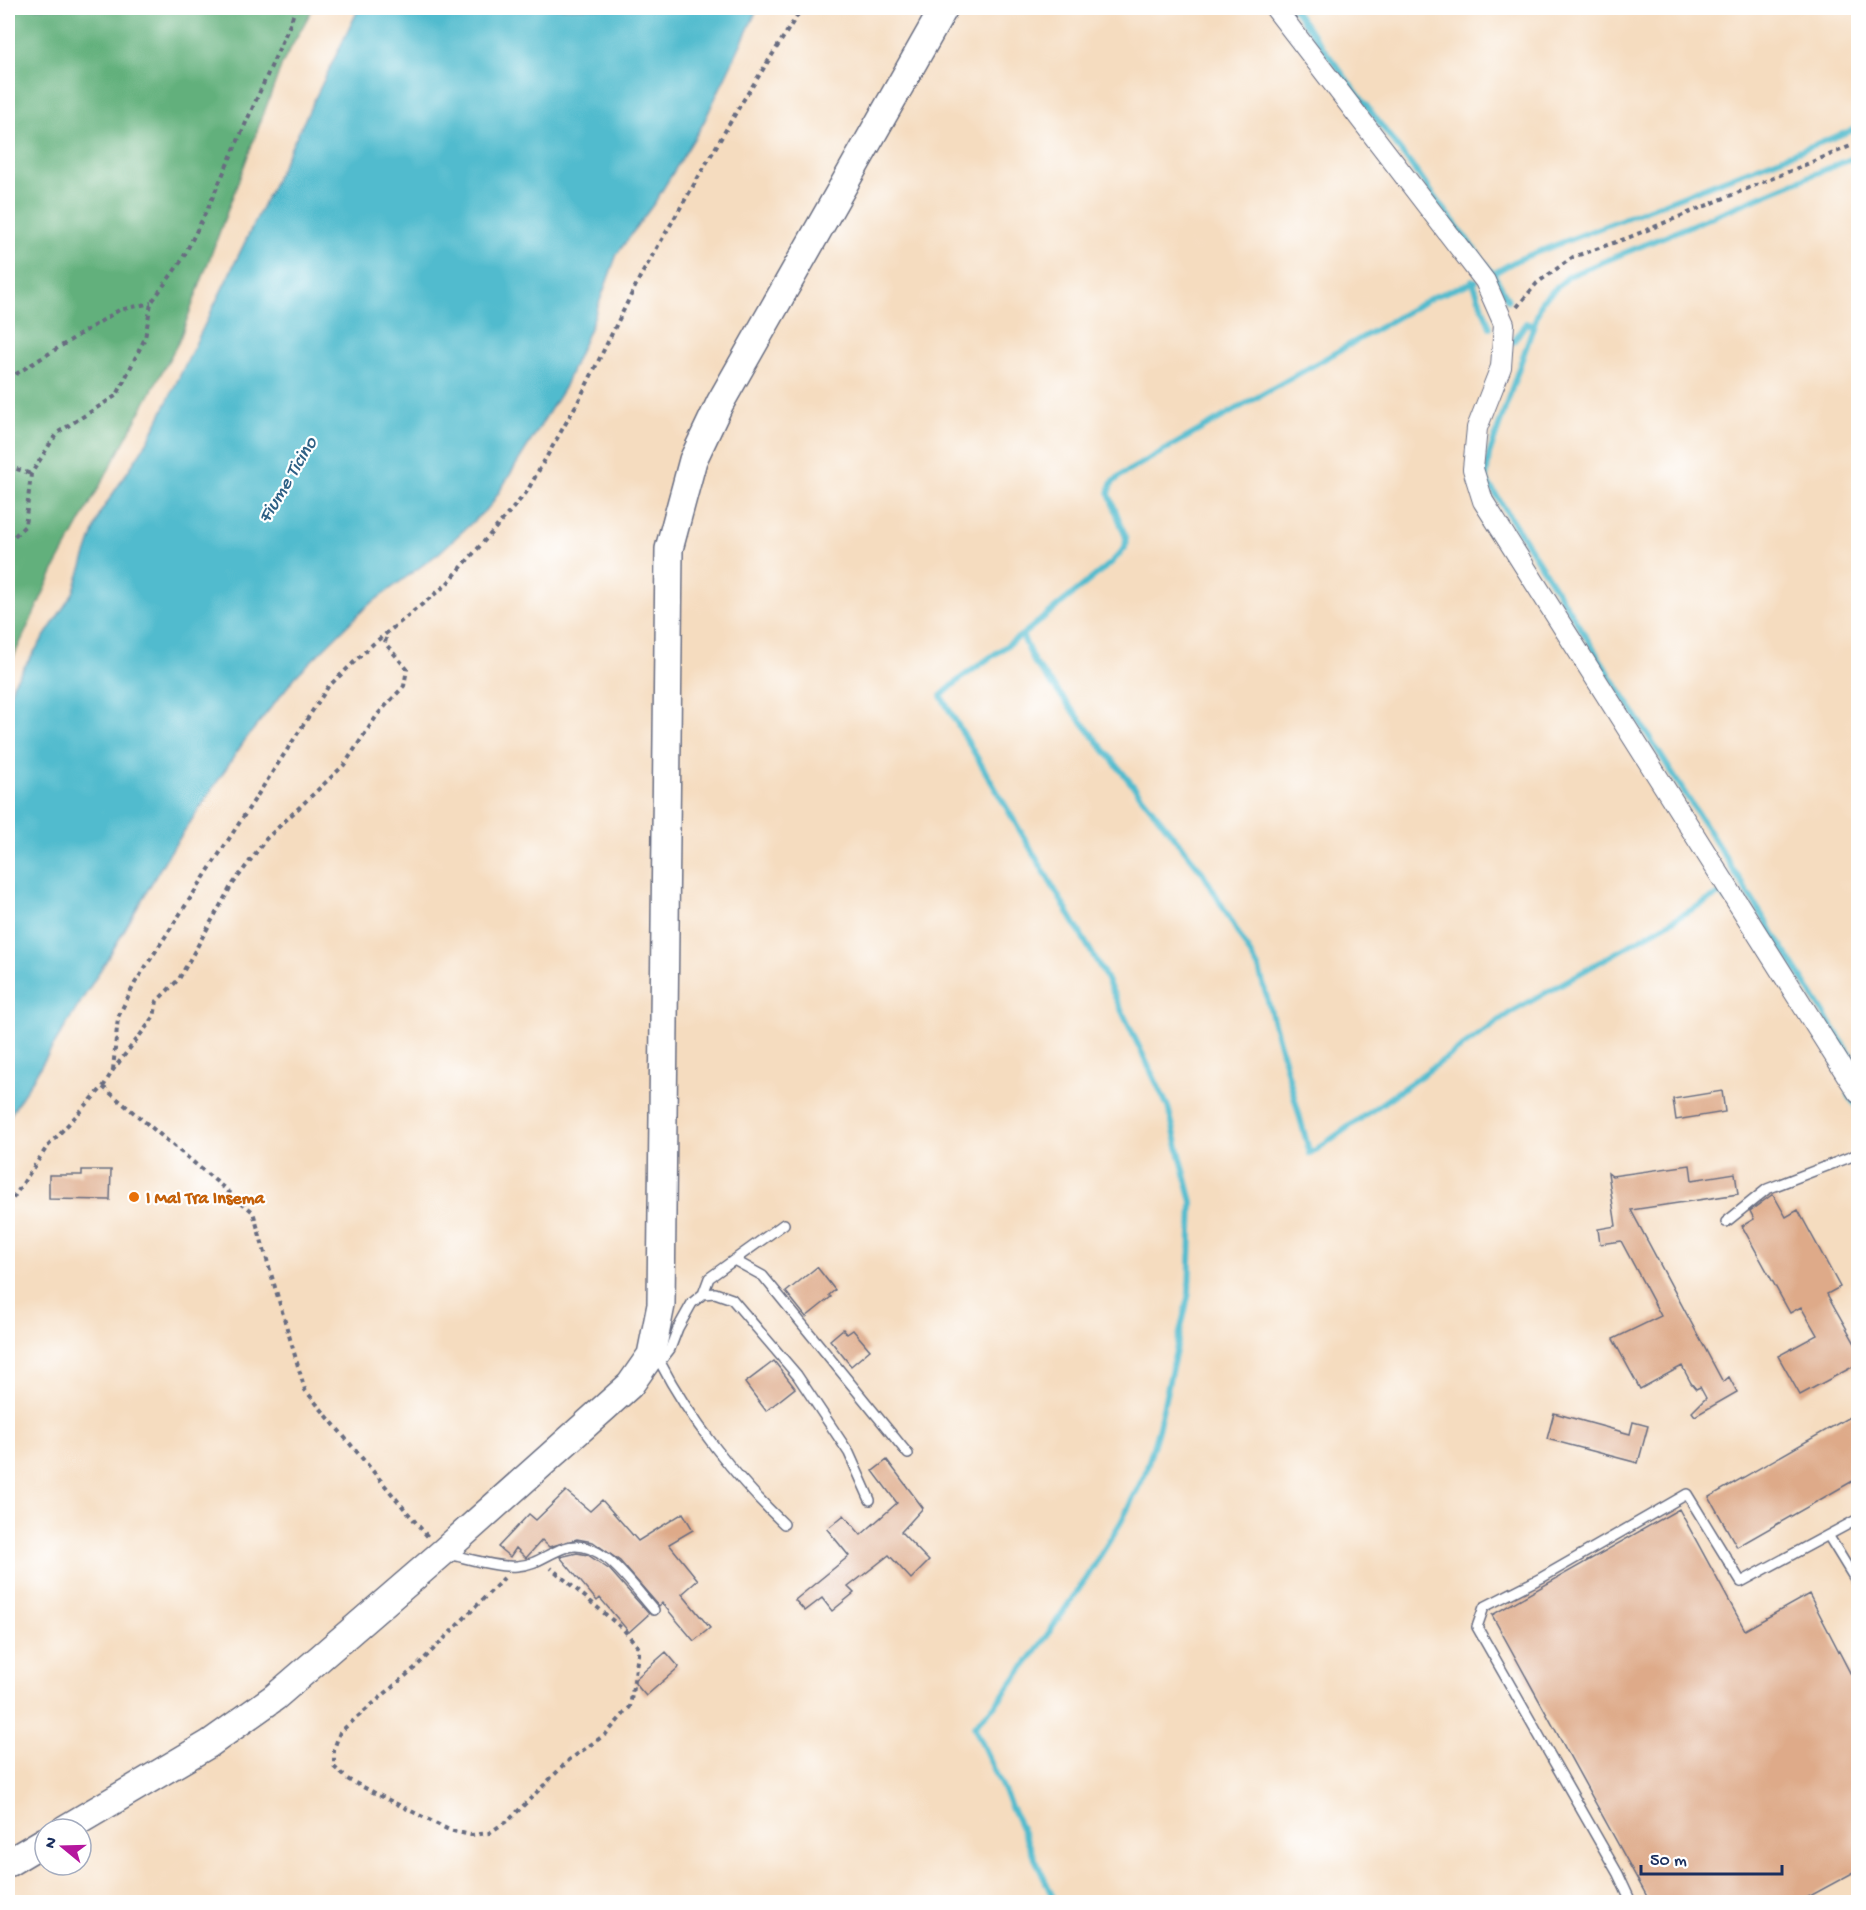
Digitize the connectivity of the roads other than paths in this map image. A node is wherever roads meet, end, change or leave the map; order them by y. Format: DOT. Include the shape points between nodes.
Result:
graph roads {
  1 [pos="944,8"];
  2 [pos="1275,8"];
  3 [pos="1858,1093"];
  4 [pos="1858,1154"];
  5 [pos="1726,1222"];
  6 [pos="784,1224"];
  7 [pos="734,1260"];
  8 [pos="703,1294"];
  9 [pos="655,1359"];
  10 [pos="908,1454"];
  11 [pos="870,1500"];
  12 [pos="1858,1519"];
  13 [pos="784,1524"];
  14 [pos="1828,1535"];
  15 [pos="442,1553"];
  16 [pos="1858,1584"];
  17 [pos="654,1610"];
  18 [pos="85,1817"];
  19 [pos="33,1848"];
  20 [pos="8,1863"];
  21 [pos="1631,1902"];
  1 -- 9 [label="street" via="720,403 693,460 669,549 665,1176 662,1305"];
  2 -- 3 [label="street" via="1479,273 1503,324 1501,367 1477,428 1473,469 1483,501"];
  4 -- 5 [label="lane" via="1767,1189"];
  6 -- 7 [label="lane"];
  7 -- 8 [label="lane" via="708,1278"];
  7 -- 10 [label="lane" via="763,1276"];
  8 -- 9 [label="lane" via="692,1303 670,1349"];
  8 -- 11 [label="lane" via="715,1293 732,1299 797,1375 849,1453"];
  9 -- 13 [label="lane" via="747,1488"];
  9 -- 15 [label="street"];
  12 -- 14 [label="lane"];
  14 -- 16 [label="lane"];
  14 -- 21 [label="lane" via="1741,1582 1687,1494 1484,1607 1477,1627"];
  15 -- 17 [label="lane" via="515,1566 540,1561 565,1547 589,1547 610,1562"];
  15 -- 18 [label="street" via="275,1698 209,1744"];
  19 -- 20 [label="street"];
}
